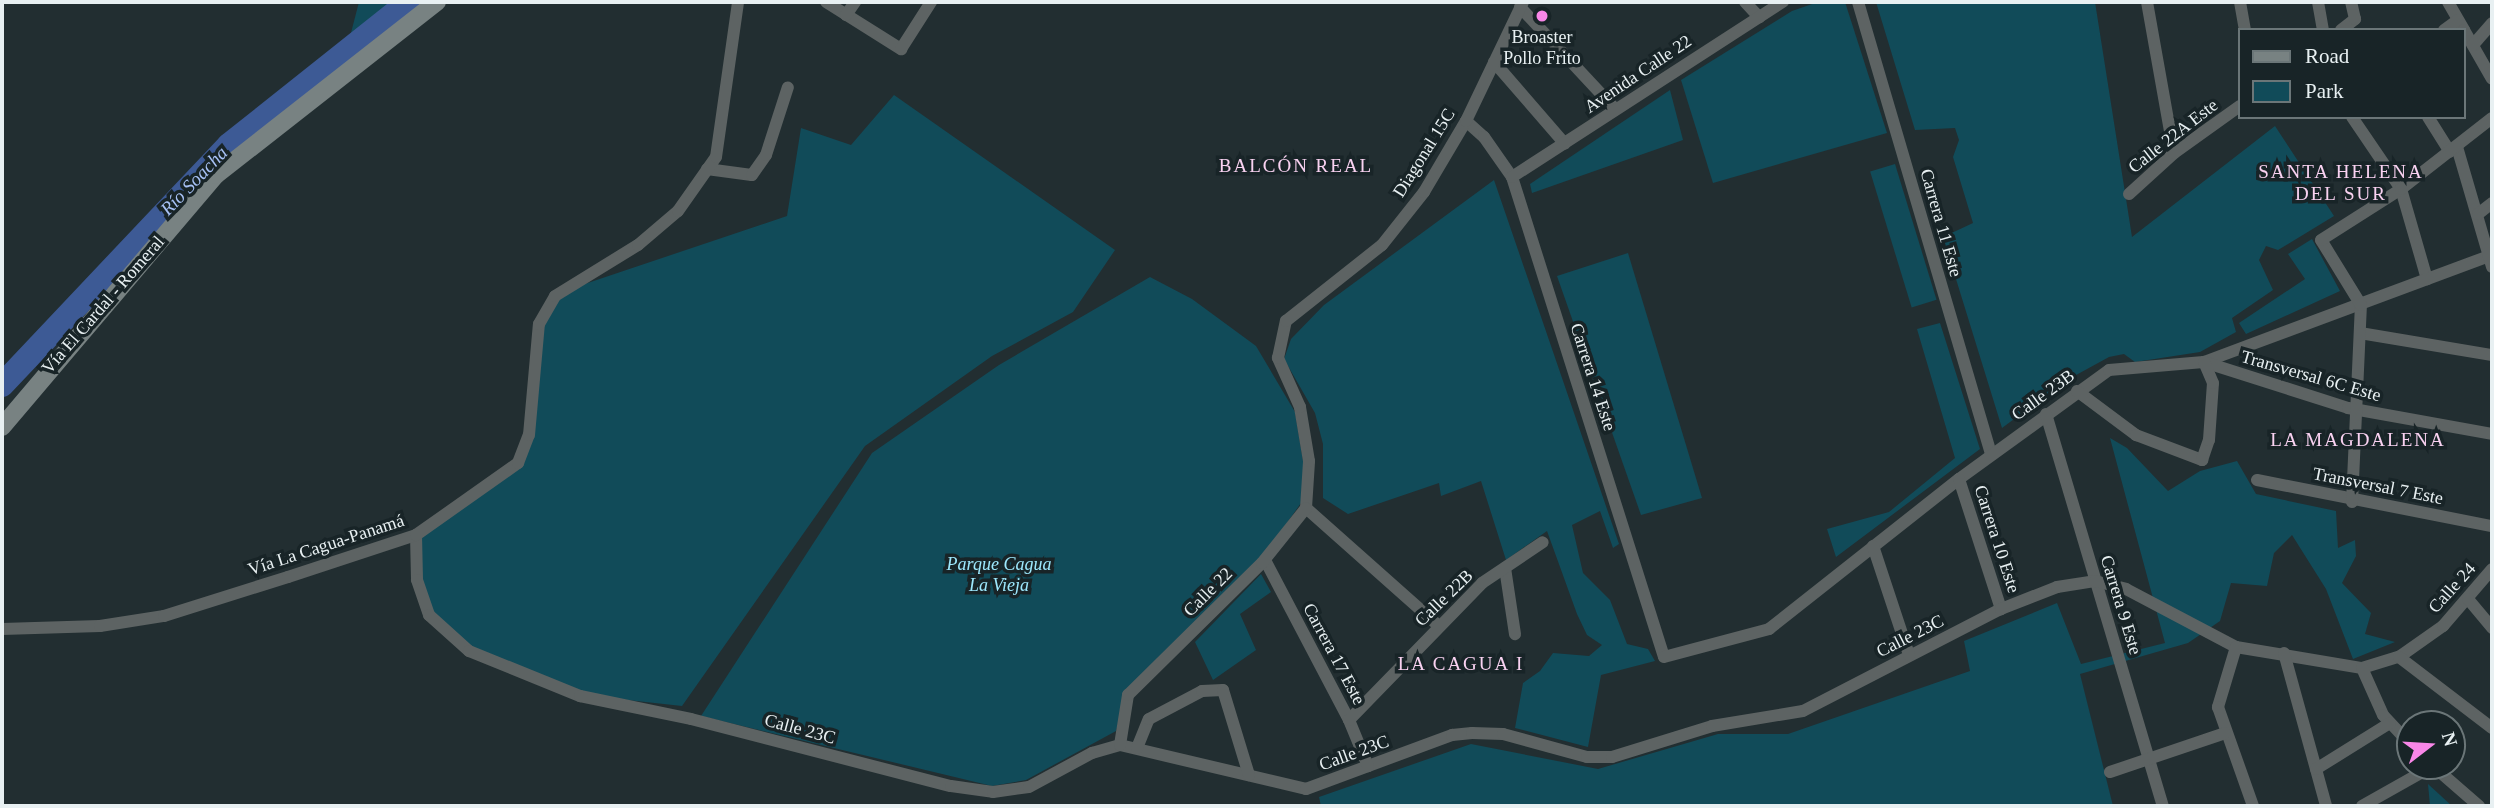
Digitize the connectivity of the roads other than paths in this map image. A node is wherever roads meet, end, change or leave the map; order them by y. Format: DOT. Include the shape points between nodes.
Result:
graph roads {
  1 [pos="436,2"];
  2 [pos="738,2"];
  3 [pos="826,2"];
  4 [pos="855,2"];
  5 [pos="931,2"];
  6 [pos="1745,2"];
  7 [pos="1783,2"];
  8 [pos="1858,2"];
  9 [pos="2147,2"];
  10 [pos="2240,2"];
  11 [pos="2318,2"];
  12 [pos="2351,2"];
  13 [pos="2448,2"];
  14 [pos="1522,4"];
  15 [pos="846,15"];
  16 [pos="1759,17"];
  17 [pos="2492,23"];
  18 [pos="2462,27"];
  19 [pos="2245,28"];
  20 [pos="2323,28"];
  21 [pos="2344,28"];
  22 [pos="2466,34"];
  23 [pos="2473,45"];
  24 [pos="1494,62"];
  25 [pos="2492,79"];
  26 [pos="788,87"];
  27 [pos="2238,107"];
  28 [pos="1615,109"];
  29 [pos="2492,118"];
  30 [pos="2352,119"];
  31 [pos="2430,119"];
  32 [pos="1466,121"];
  33 [pos="1565,144"];
  34 [pos="2453,149"];
  35 [pos="2174,153"];
  36 [pos="707,169"];
  37 [pos="1512,177"];
  38 [pos="2401,189"];
  39 [pos="2129,194"];
  40 [pos="2492,203"];
  41 [pos="2477,214"];
  42 [pos="2491,262"];
  43 [pos="2427,279"];
  44 [pos="2361,305"];
  45 [pos="2360,333"];
  46 [pos="2492,355"];
  47 [pos="2204,362"];
  48 [pos="2077,391"];
  49 [pos="2356,410"];
  50 [pos="2046,414"];
  51 [pos="2,427"];
  52 [pos="2492,434"];
  53 [pos="1991,455"];
  54 [pos="1958,479"];
  55 [pos="2257,481"];
  56 [pos="2352,502"];
  57 [pos="1306,508"];
  58 [pos="2492,526"];
  59 [pos="416,535"];
  60 [pos="1543,542"];
  61 [pos="1873,546"];
  62 [pos="1265,559"];
  63 [pos="1505,568"];
  64 [pos="2492,569"];
  65 [pos="2095,581"];
  66 [pos="2468,599"];
  67 [pos="2001,610"];
  68 [pos="1440,626"];
  69 [pos="2492,628"];
  70 [pos="2,629"];
  71 [pos="1515,634"];
  72 [pos="2236,647"];
  73 [pos="2284,653"];
  74 [pos="1909,655"];
  75 [pos="1664,657"];
  76 [pos="2399,657"];
  77 [pos="2362,668"];
  78 [pos="1349,720"];
  79 [pos="2390,723"];
  80 [pos="2492,728"];
  81 [pos="2396,729"];
  82 [pos="2225,733"];
  83 [pos="1120,745"];
  84 [pos="1137,748"];
  85 [pos="2150,758"];
  86 [pos="1368,766"];
  87 [pos="2316,769"];
  88 [pos="2110,772"];
  89 [pos="1249,775"];
  90 [pos="2408,780"];
  91 [pos="2449,780"];
  92 [pos="2164,806"];
  93 [pos="2253,806"];
  94 [pos="2326,806"];
  95 [pos="2362,806"];
  96 [pos="2479,806"];
  1 -- 51 [label="main road, Vía El Cardal - Romeral" via="216,175"];
  2 -- 36 [label="street, Vía La Cagua-Panamá" via="716,157"];
  3 -- 15 [label="street"];
  4 -- 15 [label="street"];
  5 -- 15 [label="street" via="901,49"];
  6 -- 16 [label="street"];
  7 -- 16 [label="street, Avenida Calle 22"];
  8 -- 53 [label="street, Carrera 11 Este"];
  9 -- 35 [label="street"];
  10 -- 19 [label="street"];
  11 -- 20 [label="street"];
  12 -- 21 [label="street" via="2355,19"];
  13 -- 18 [label="street"];
  14 -- 24 [label="street, Diagonal 15C"];
  14 -- 28 [label="street"];
  16 -- 28 [label="street, Avenida Calle 22"];
  17 -- 23 [label="street"];
  22 -- 23 [label="street"];
  23 -- 25 [label="street"];
  24 -- 32 [label="street, Diagonal 15C"];
  24 -- 33 [label="street"];
  26 -- 36 [label="street" via="766,155 752,175"];
  27 -- 35 [label="street, Calle 22A Este"];
  28 -- 33 [label="street, Avenida Calle 22"];
  29 -- 34 [label="street"];
  30 -- 38 [label="street"];
  31 -- 34 [label="street"];
  32 -- 37 [label="street, Carrera 14 Este" via="1484,137"];
  32 -- 57 [label="street, Diagonal 15C" via="1424,192 1383,243 1286,321 1278,358 1300,407 1309,461"];
  33 -- 37 [label="street, Avenida Calle 22"];
  34 -- 38 [label="street"];
  34 -- 41 [label="street"];
  35 -- 39 [label="street, Calle 22A Este"];
  36 -- 59 [label="street, Vía La Cagua-Panamá" via="668,220 638,245 555,296 539,324 528,435 518,464"];
  37 -- 75 [label="street, Carrera 14 Este"];
  38 -- 43 [label="street"];
  38 -- 44 [label="street" via="2321,240"];
  40 -- 41 [label="street"];
  41 -- 42 [label="street"];
  42 -- 43 [label="street, Calle 23B"];
  43 -- 44 [label="street, Calle 23B"];
  44 -- 45 [label="street"];
  44 -- 47 [label="street, Calle 23B"];
  45 -- 46 [label="street"];
  45 -- 49 [label="street"];
  47 -- 48 [label="street, Calle 23B" via="2109,370"];
  47 -- 48 [label="street" via="2213,383 2209,440 2202,460 2136,435"];
  47 -- 49 [label="street, Transversal 6C Este"];
  48 -- 50 [label="street, Calle 23B"];
  49 -- 52 [label="street, Transversal 6C Este"];
  49 -- 56 [label="street"];
  50 -- 53 [label="street, Calle 23B"];
  50 -- 65 [label="street, Carrera 9 Este"];
  53 -- 54 [label="street, Calle 23B"];
  54 -- 61 [label="street, Calle 23B"];
  54 -- 67 [label="street, Carrera 10 Este"];
  55 -- 56 [label="street, Transversal 7 Este"];
  56 -- 58 [label="street, Transversal 7 Este"];
  57 -- 62 [label="street, Calle 22"];
  57 -- 68 [label="street"];
  59 -- 70 [label="street, Vía La Cagua-Panamá" via="164,616 100,626"];
  59 -- 83 [label="street, Calle 23C" via="417,580 429,615 469,651 580,696 691,719 951,786 993,792 1029,787 1092,753"];
  60 -- 63 [label="street, Calle 22B"];
  61 -- 74 [label="street"];
  61 -- 75 [label="street, Calle 23B" via="1769,629"];
  62 -- 78 [label="street, Carrera 17 Este"];
  62 -- 83 [label="street, Calle 22" via="1128,695"];
  63 -- 68 [label="street, Calle 22B"];
  63 -- 71 [label="street"];
  64 -- 66 [label="street, Calle 24"];
  65 -- 67 [label="street, Calle 23C" via="2057,587"];
  65 -- 72 [label="street, Calle 23C" via="2126,589"];
  65 -- 85 [label="street, Carrera 9 Este"];
  66 -- 69 [label="street"];
  66 -- 76 [label="street, Calle 24" via="2443,626"];
  67 -- 74 [label="street, Calle 23C"];
  68 -- 78 [label="street, Calle 22B"];
  72 -- 73 [label="street, Calle 23C"];
  72 -- 82 [label="street" via="2219,695"];
  73 -- 77 [label="street, Calle 23C"];
  73 -- 87 [label="street"];
  74 -- 86 [label="street, Calle 23C" via="1803,711 1712,726 1612,757 1587,757 1503,734 1472,733 1452,735"];
  76 -- 77 [label="street, Calle 24"];
  76 -- 80 [label="street"];
  77 -- 79 [label="street"];
  78 -- 86 [label="street, Carrera 17 Este"];
  79 -- 81 [label="street"];
  79 -- 87 [label="street"];
  82 -- 85 [label="street"];
  82 -- 93 [label="street"];
  83 -- 84 [label="street, Calle 23C"];
  84 -- 89 [label="street, Calle 23C"];
  84 -- 89 [label="street" via="1143,726 1160,712 1202,691 1223,690"];
  85 -- 88 [label="street"];
  85 -- 92 [label="street, Carrera 9 Este"];
  86 -- 89 [label="street, Calle 23C" via="1306,789"];
  87 -- 94 [label="street"];
  90 -- 95 [label="street"];
  91 -- 96 [label="street"];
}
